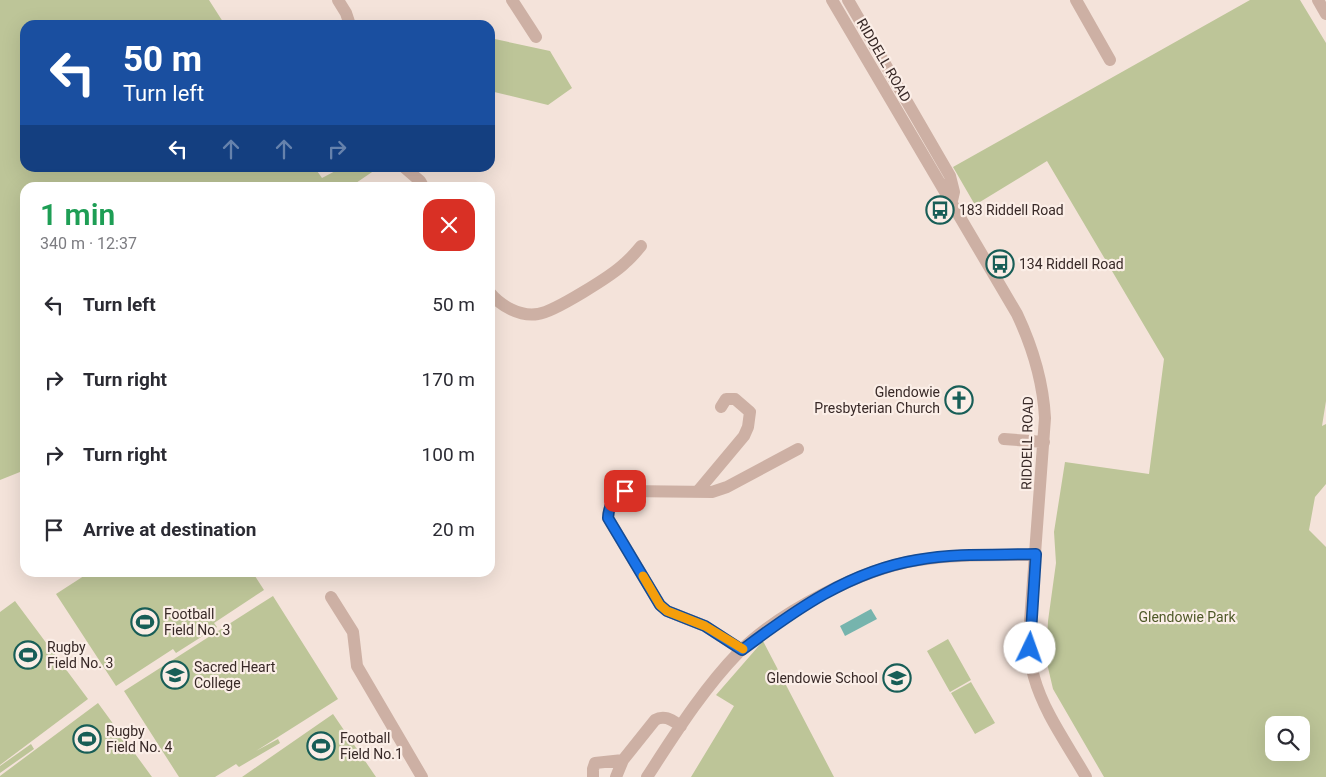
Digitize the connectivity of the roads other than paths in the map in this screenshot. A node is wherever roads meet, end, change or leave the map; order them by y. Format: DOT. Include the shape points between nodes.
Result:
graph roads {
  1 [pos="338,0"];
  2 [pos="512,0"];
  3 [pos="832,0"];
  4 [pos="848,0"];
  5 [pos="1076,0"];
  6 [pos="1318,0"];
  7 [pos="1326,14"];
  8 [pos="348,20"];
  9 [pos="536,38"];
  10 [pos="1110,60"];
  11 [pos="410,172"];
  12 [pos="421,182"];
  13 [pos="951,204"];
  14 [pos="641,246"];
  15 [pos="495,298"];
  16 [pos="721,407"];
  17 [pos="1004,439"];
  18 [pos="1044,442"];
  19 [pos="798,449"];
  20 [pos="698,491"];
  21 [pos="1036,554"];
  22 [pos="331,597"];
  23 [pos="742,650"];
  24 [pos="681,726"];
  25 [pos="623,760"];
  26 [pos="422,777"];
  27 [pos="593,777"];
  28 [pos="616,777"];
  29 [pos="647,777"];
  30 [pos="1086,777"];
  1 -- 8 [label="street"];
  2 -- 9 [label="street"];
  3 -- 13 [label="street, RIDDELL ROAD"];
  4 -- 13 [label="street" via="950,176 954,192"];
  5 -- 10 [label="street"];
  6 -- 7 [label="street"];
  11 -- 12 [label="street"];
  13 -- 18 [label="street, RIDDELL ROAD" via="1017,314 1031,345 1043,388"];
  14 -- 15 [label="street" via="624,264 554,309 538,314 511,309"];
  16 -- 20 [label="street" via="726,399 736,399 750,412 748,427"];
  17 -- 18 [label="street"];
  18 -- 21 [label="street, RIDDELL ROAD"];
  19 -- 20 [label="street" via="727,487 712,492"];
  20 -- 23 [label="street" via="625,491 617,495 609,506 608,518 660,605 705,626"];
  21 -- 23 [label="street" via="948,556 881,568 836,586 784,617"];
  21 -- 30 [label="street, RIDDELL ROAD" via="1029,635 1034,677 1054,723"];
  22 -- 26 [label="street" via="353,632 357,666"];
  23 -- 24 [label="street"];
  24 -- 25 [label="street" via="660,717"];
  24 -- 29 [label="street"];
  25 -- 27 [label="street" via="596,763 592,769"];
  25 -- 28 [label="street"];
}
